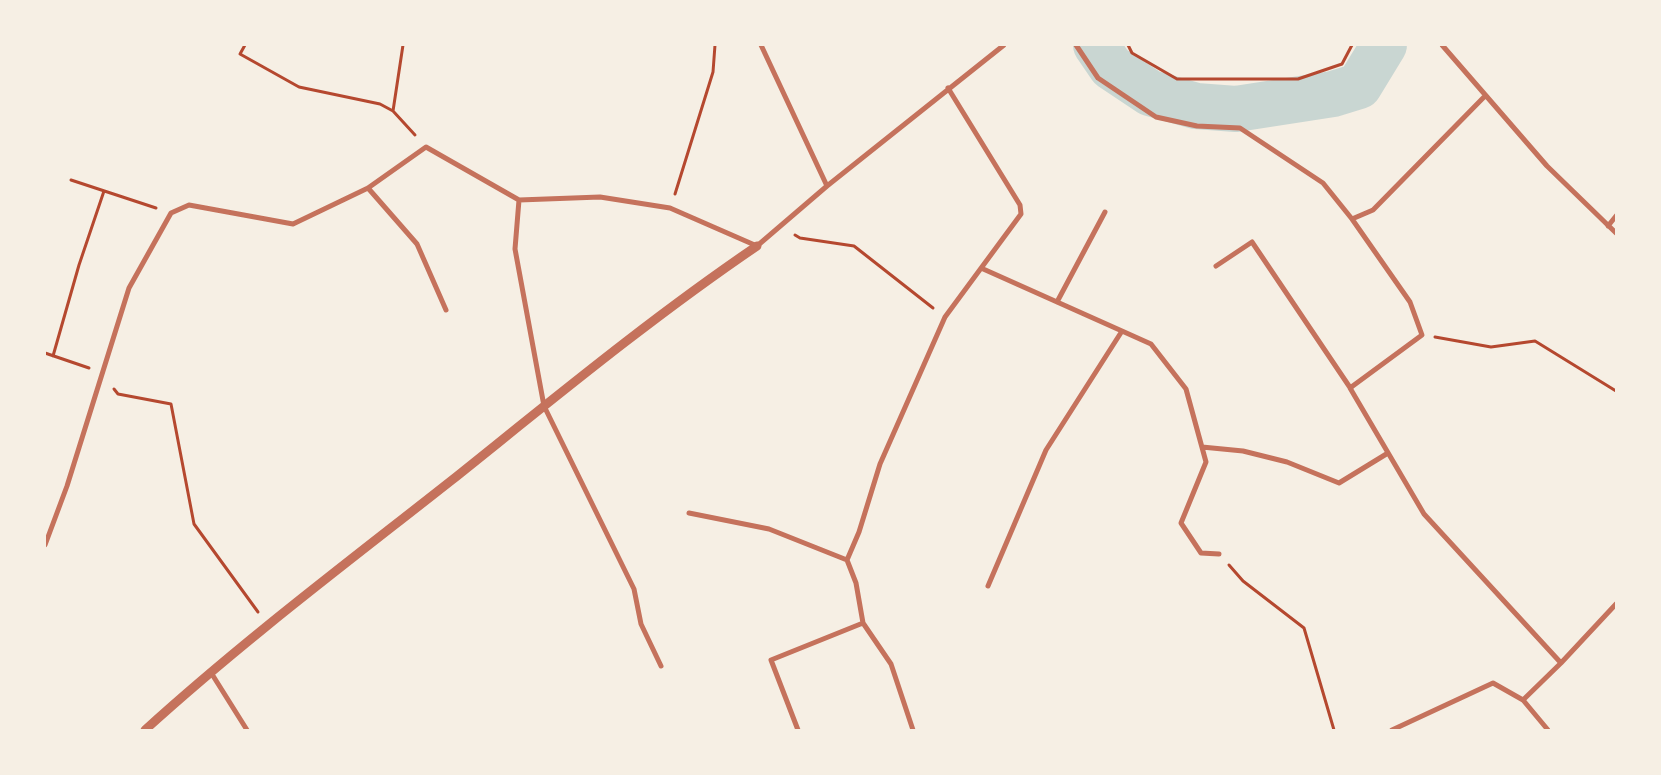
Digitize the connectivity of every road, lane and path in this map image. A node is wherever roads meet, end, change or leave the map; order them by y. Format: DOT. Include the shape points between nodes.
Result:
graph roads {
  1 [pos="245,45"];
  2 [pos="403,45"];
  3 [pos="715,45"];
  4 [pos="761,45"];
  5 [pos="1004,45"];
  6 [pos="1076,45"];
  7 [pos="1128,45"];
  8 [pos="1352,45"];
  9 [pos="1442,45"];
  10 [pos="948,88"];
  11 [pos="1485,96"];
  12 [pos="393,111"];
  13 [pos="426,146"];
  14 [pos="71,180"];
  15 [pos="827,186"];
  16 [pos="368,188"];
  17 [pos="104,191"];
  18 [pos="519,200"];
  19 [pos="670,208"];
  20 [pos="1105,212"];
  21 [pos="171,213"];
  22 [pos="1616,216"];
  23 [pos="1352,219"];
  24 [pos="780,224"];
  25 [pos="1608,226"];
  26 [pos="1616,233"];
  27 [pos="757,246"];
  28 [pos="1216,266"];
  29 [pos="982,268"];
  30 [pos="1057,302"];
  31 [pos="446,310"];
  32 [pos="945,317"];
  33 [pos="1122,331"];
  34 [pos="1422,335"];
  35 [pos="45,353"];
  36 [pos="53,356"];
  37 [pos="102,373"];
  38 [pos="1616,391"];
  39 [pos="1358,400"];
  40 [pos="544,406"];
  41 [pos="1202,447"];
  42 [pos="1388,453"];
  43 [pos="689,513"];
  44 [pos="45,545"];
  45 [pos="1219,554"];
  46 [pos="847,560"];
  47 [pos="988,586"];
  48 [pos="1616,604"];
  49 [pos="863,623"];
  50 [pos="268,625"];
  51 [pos="1561,663"];
  52 [pos="660,666"];
  53 [pos="210,671"];
  54 [pos="1523,700"];
  55 [pos="145,730"];
  56 [pos="247,730"];
  57 [pos="798,730"];
  58 [pos="913,730"];
  59 [pos="1334,730"];
  60 [pos="1392,730"];
  61 [pos="1548,730"];
  1 -- 12 [label="path" via="240,54 299,87 380,104"];
  2 -- 12 [label="path"];
  3 -- 19 [label="path" via="713,72"];
  4 -- 15 [label="street"];
  5 -- 10 [label="street"];
  6 -- 23 [label="street" via="1098,78 1156,117 1197,126 1240,128 1323,183"];
  7 -- 8 [label="path" via="1132,53 1177,79 1298,79 1342,64"];
  9 -- 11 [label="street"];
  10 -- 15 [label="street"];
  10 -- 29 [label="street" via="1020,205 1021,214"];
  11 -- 23 [label="street" via="1373,210"];
  11 -- 25 [label="street" via="1547,166"];
  12 -- 13 [label="path"];
  13 -- 16 [label="street"];
  13 -- 18 [label="street"];
  14 -- 17 [label="path"];
  15 -- 24 [label="street"];
  16 -- 21 [label="street" via="293,224 189,205"];
  16 -- 31 [label="street" via="417,244"];
  17 -- 21 [label="path"];
  17 -- 36 [label="path"];
  18 -- 19 [label="street" via="600,196"];
  18 -- 40 [label="street" via="515,249"];
  19 -- 27 [label="street"];
  20 -- 30 [label="street"];
  21 -- 37 [label="street" via="129,288"];
  22 -- 25 [label="street"];
  23 -- 34 [label="street" via="1410,302"];
  24 -- 27 [label="street"];
  24 -- 32 [label="path" via="800,238 854,246"];
  25 -- 26 [label="street"];
  27 -- 40 [label="street"];
  28 -- 39 [label="street" via="1252,242"];
  29 -- 30 [label="street"];
  29 -- 32 [label="street"];
  30 -- 33 [label="street"];
  32 -- 46 [label="street" via="880,464"];
  33 -- 41 [label="street" via="1152,344 1186,389"];
  33 -- 47 [label="street" via="1046,450"];
  34 -- 38 [label="path" via="1491,347 1535,341"];
  34 -- 39 [label="street" via="1350,388"];
  35 -- 36 [label="path"];
  36 -- 37 [label="path"];
  37 -- 44 [label="street"];
  37 -- 50 [label="path" via="118,394 171,404 194,524"];
  39 -- 42 [label="street"];
  40 -- 50 [label="street"];
  40 -- 52 [label="street" via="634,589 641,624"];
  41 -- 42 [label="street" via="1243,451 1287,462 1339,484"];
  41 -- 45 [label="street" via="1206,462 1181,523 1201,553"];
  42 -- 51 [label="street" via="1424,514"];
  43 -- 46 [label="street" via="769,529"];
  45 -- 59 [label="path" via="1243,581 1304,628"];
  46 -- 49 [label="street" via="856,583"];
  48 -- 51 [label="street"];
  49 -- 57 [label="street" via="772,660"];
  49 -- 58 [label="street" via="891,664"];
  50 -- 53 [label="street"];
  51 -- 54 [label="street"];
  53 -- 55 [label="street"];
  53 -- 56 [label="street"];
  54 -- 60 [label="street" via="1494,683"];
  54 -- 61 [label="street"];
}
